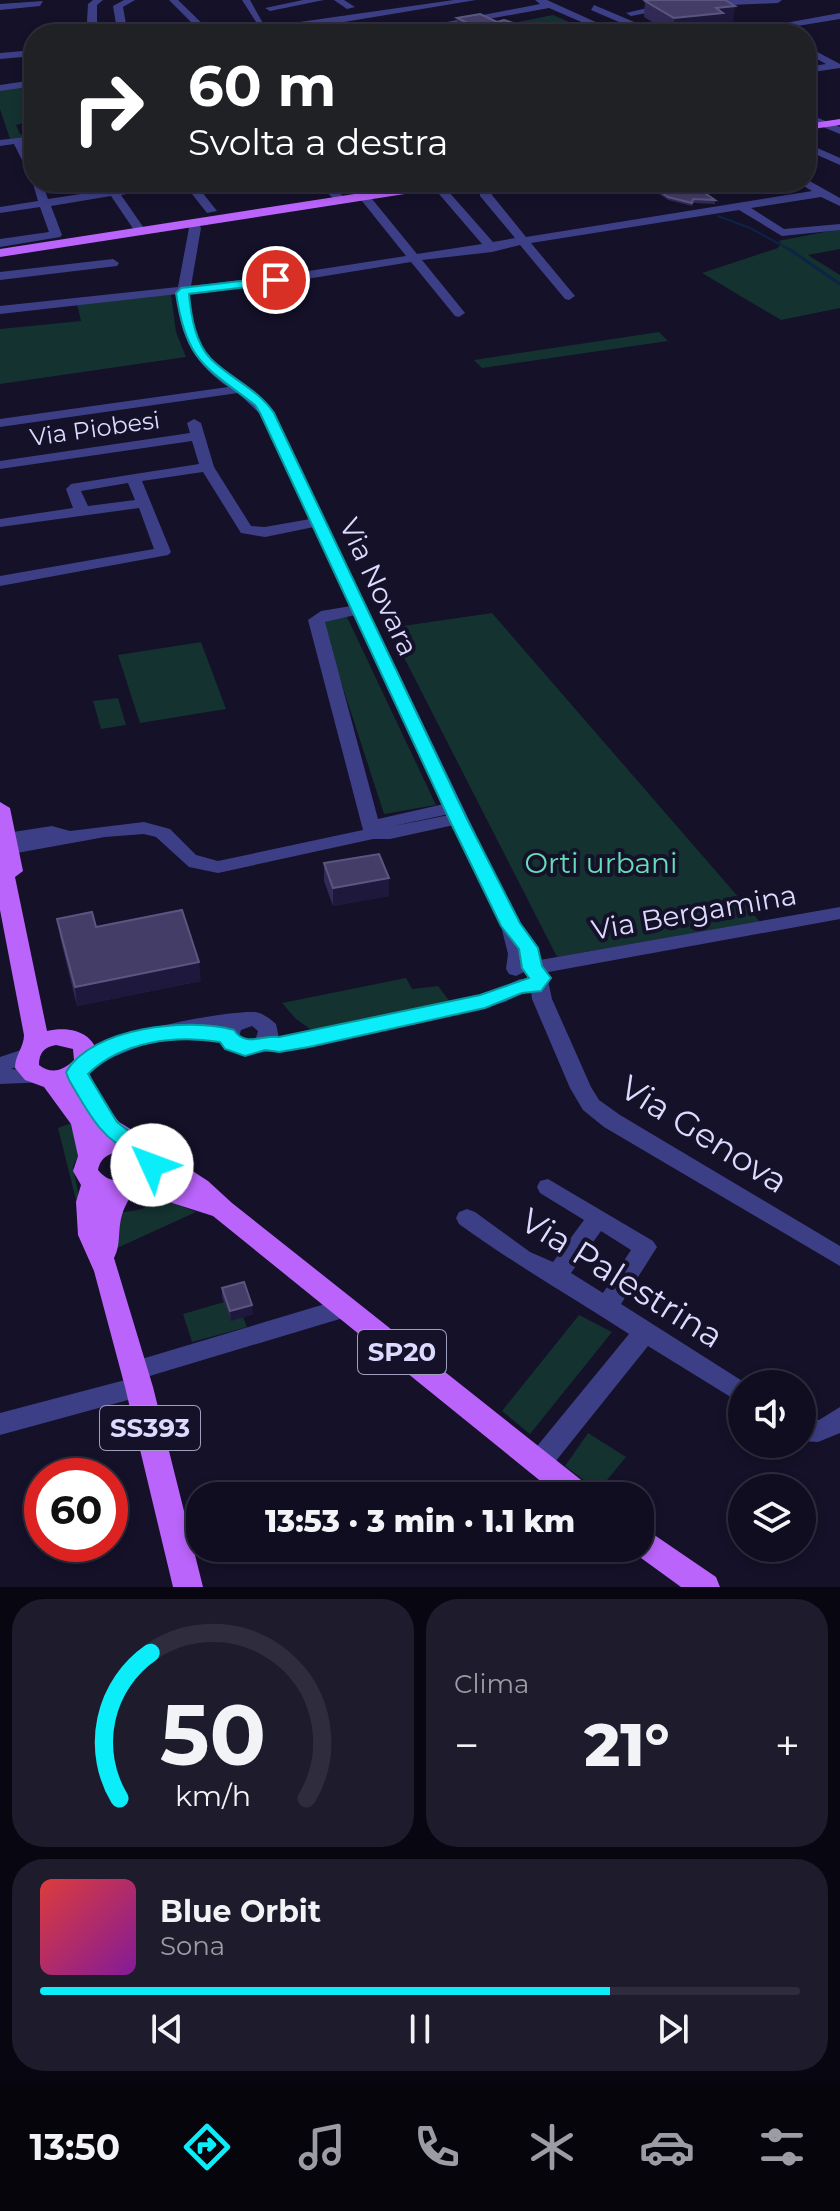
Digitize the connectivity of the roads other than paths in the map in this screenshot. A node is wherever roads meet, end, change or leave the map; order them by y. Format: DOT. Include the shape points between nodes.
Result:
graph roads {
  1 [pos="99,0"];
  2 [pos="131,0"];
  3 [pos="173,0"];
  4 [pos="246,0"];
  5 [pos="320,0"];
  6 [pos="338,0"];
  7 [pos="472,0"];
  8 [pos="778,0"];
  9 [pos="379,2"];
  10 [pos="543,2"];
  11 [pos="612,2"];
  12 [pos="704,2"];
  13 [pos="40,3"];
  14 [pos="454,3"];
  15 [pos="267,4"];
  16 [pos="684,4"];
  17 [pos="493,6"];
  18 [pos="0,7"];
  19 [pos="350,7"];
  20 [pos="594,8"];
  21 [pos="396,12"];
  22 [pos="506,12"];
  23 [pos="565,12"];
  24 [pos="631,13"];
  25 [pos="840,16"];
  26 [pos="364,17"];
  27 [pos="481,17"];
  28 [pos="279,19"];
  29 [pos="333,21"];
  30 [pos="234,23"];
  31 [pos="95,24"];
  32 [pos="121,24"];
  33 [pos="198,24"];
  34 [pos="240,24"];
  35 [pos="260,24"];
  36 [pos="270,24"];
  37 [pos="311,24"];
  38 [pos="340,24"];
  39 [pos="376,24"];
  40 [pos="425,24"];
  41 [pos="441,24"];
  42 [pos="593,24"];
  43 [pos="632,24"];
  44 [pos="790,24"];
  45 [pos="24,45"];
  46 [pos="0,47"];
  47 [pos="24,54"];
  48 [pos="816,54"];
  49 [pos="0,56"];
  50 [pos="838,66"];
  51 [pos="816,69"];
  52 [pos="24,84"];
  53 [pos="0,88"];
  54 [pos="816,120"];
  55 [pos="840,122"];
  56 [pos="826,124"];
  57 [pos="816,126"];
  58 [pos="0,128"];
  59 [pos="840,131"];
  60 [pos="24,140"];
  61 [pos="18,141"];
  62 [pos="2,143"];
  63 [pos="816,151"];
  64 [pos="24,155"];
  65 [pos="840,162"];
  66 [pos="816,189"];
  67 [pos="41,192"];
  68 [pos="90,192"];
  69 [pos="113,192"];
  70 [pos="195,192"];
  71 [pos="333,192"];
  72 [pos="391,192"];
  73 [pos="443,192"];
  74 [pos="485,192"];
  75 [pos="823,193"];
  76 [pos="364,196"];
  77 [pos="340,199"];
  78 [pos="46,203"];
  79 [pos="840,203"];
  80 [pos="742,207"];
  81 [pos="0,210"];
  82 [pos="211,211"];
  83 [pos="193,223"];
  84 [pos="840,227"];
  85 [pos="140,231"];
  86 [pos="525,242"];
  87 [pos="0,243"];
  88 [pos="492,248"];
  89 [pos="0,253"];
  90 [pos="416,259"];
  91 [pos="113,263"];
  92 [pos="0,276"];
  93 [pos="80,284"];
  94 [pos="185,290"];
  95 [pos="569,296"];
  96 [pos="0,310"];
  97 [pos="459,313"];
  98 [pos="240,389"];
  99 [pos="0,423"];
  100 [pos="0,465"];
  101 [pos="207,467"];
  102 [pos="133,478"];
  103 [pos="144,503"];
  104 [pos="79,510"];
  105 [pos="316,518"];
  106 [pos="0,523"];
  107 [pos="0,581"];
  108 [pos="359,610"];
  109 [pos="0,808"];
  110 [pos="455,814"];
  111 [pos="373,833"];
  112 [pos="3,847"];
  113 [pos="10,906"];
  114 [pos="840,913"];
  115 [pos="529,980"];
  116 [pos="31,1049"];
  117 [pos="77,1053"];
  118 [pos="0,1065"];
  119 [pos="0,1076"];
  120 [pos="45,1078"];
  121 [pos="127,1142"];
  122 [pos="90,1155"];
  123 [pos="138,1179"];
  124 [pos="94,1184"];
  125 [pos="548,1187"];
  126 [pos="467,1218"];
  127 [pos="598,1218"];
  128 [pos="840,1257"];
  129 [pos="107,1271"];
  130 [pos="557,1275"];
  131 [pos="606,1307"];
  132 [pos="345,1308"];
  133 [pos="644,1333"];
  134 [pos="137,1379"];
  135 [pos="728,1385"];
  136 [pos="840,1418"];
  137 [pos="0,1424"];
  138 [pos="816,1431"];
  139 [pos="538,1464"];
  140 [pos="562,1482"];
  141 [pos="654,1551"];
  142 [pos="188,1587"];
  143 [pos="705,1587"];
  1 -- 31 [label="street" via="91,9"];
  2 -- 32 [label="street" via="118,6"];
  3 -- 33 [label="street"];
  4 -- 35 [label="street"];
  5 -- 15 [label="street"];
  6 -- 19 [label="street"];
  7 -- 14 [label="street"];
  8 -- 12 [label="street"];
  9 -- 19 [label="street"];
  10 -- 22 [label="street"];
  10 -- 23 [label="street"];
  11 -- 20 [label="street"];
  13 -- 18 [label="street"];
  14 -- 21 [label="street"];
  14 -- 27 [label="street"];
  15 -- 28 [label="street"];
  16 -- 24 [label="street"];
  17 -- 22 [label="street"];
  19 -- 28 [label="street"];
  20 -- 23 [label="street"];
  20 -- 43 [label="street"];
  21 -- 26 [label="street"];
  21 -- 40 [label="street"];
  22 -- 27 [label="street"];
  23 -- 42 [label="street"];
  25 -- 44 [label="street"];
  26 -- 29 [label="street"];
  26 -- 39 [label="street"];
  27 -- 41 [label="street"];
  28 -- 36 [label="street"];
  29 -- 37 [label="street"];
  29 -- 38 [label="street"];
  30 -- 34 [label="street"];
  45 -- 46 [label="street"];
  47 -- 49 [label="street"];
  48 -- 50 [label="street"];
  50 -- 51 [label="street"];
  52 -- 53 [label="street"];
  54 -- 56 [label="street"];
  55 -- 56 [label="main road"];
  56 -- 57 [label="main road"];
  56 -- 59 [label="street"];
  58 -- 62 [label="street"];
  60 -- 61 [label="street"];
  61 -- 62 [label="street"];
  61 -- 64 [label="street"];
  63 -- 65 [label="street"];
  66 -- 75 [label="street"];
  67 -- 78 [label="street"];
  68 -- 78 [label="street"];
  69 -- 85 [label="street"];
  70 -- 82 [label="street"];
  71 -- 77 [label="street"];
  72 -- 76 [label="main road"];
  73 -- 88 [label="street"];
  74 -- 86 [label="street"];
  75 -- 79 [label="street"];
  75 -- 80 [label="street"];
  76 -- 77 [label="main road"];
  76 -- 90 [label="street"];
  77 -- 83 [label="main road"];
  78 -- 81 [label="street"];
  78 -- 87 [label="street" via="44,211 56,235"];
  80 -- 84 [label="street" via="782,233"];
  80 -- 86 [label="street"];
  83 -- 85 [label="main road"];
  83 -- 94 [label="street, Via Novara"];
  85 -- 89 [label="main road"];
  86 -- 88 [label="street"];
  86 -- 95 [label="street"];
  88 -- 90 [label="street"];
  90 -- 94 [label="street"];
  90 -- 97 [label="street"];
  91 -- 93 [label="street"];
  92 -- 93 [label="street"];
  93 -- 94 [label="street"];
  93 -- 96 [label="street"];
  94 -- 98 [label="street, Via Novara" via="187,325 196,346 204,360"];
  98 -- 99 [label="street"];
  98 -- 105 [label="street, Via Novara" via="267,413"];
  100 -- 101 [label="street, Via Piobesi" via="195,430"];
  101 -- 102 [label="street"];
  101 -- 105 [label="street" via="246,530 265,532"];
  102 -- 103 [label="street"];
  102 -- 104 [label="street" via="76,487"];
  103 -- 104 [label="street"];
  103 -- 107 [label="street" via="163,552"];
  104 -- 106 [label="street"];
  105 -- 108 [label="street, Via Novara"];
  108 -- 110 [label="street, Via Novara"];
  108 -- 111 [label="street" via="316,620"];
  109 -- 112 [label="main road"];
  110 -- 111 [label="street" via="383,823"];
  110 -- 115 [label="street, Via Novara" via="511,926"];
  111 -- 112 [label="street" via="218,867 193,863 164,834 149,829"];
  112 -- 113 [label="main road"];
  113 -- 116 [label="main road"];
  113 -- 117 [label="main road" via="43,1008 53,1028"];
  114 -- 115 [label="street, Via Bergamina" via="559,965"];
  115 -- 117 [label="street, Via Bergamina" via="485,1001 279,1045 266,1035 245,1049 232,1044 231,1029 187,1030 97,1053"];
  115 -- 128 [label="street, Via Genova" via="591,1105"];
  116 -- 117 [label="main road"];
  116 -- 118 [label="street"];
  116 -- 120 [label="main road" via="27,1068"];
  117 -- 120 [label="main road"];
  117 -- 121 [label="main road" via="97,1110"];
  119 -- 120 [label="street"];
  120 -- 122 [label="main road" via="79,1116 91,1138"];
  121 -- 122 [label="main road" via="106,1144"];
  121 -- 123 [label="main road" via="148,1152"];
  122 -- 124 [label="main road" via="85,1171"];
  123 -- 124 [label="main road" via="112,1190"];
  123 -- 129 [label="main road, SS393" via="108,1209 102,1230"];
  123 -- 132 [label="main road, SP20" via="223,1210"];
  124 -- 129 [label="main road, SS393" via="91,1235"];
  125 -- 127 [label="street"];
  126 -- 130 [label="street, Via Palestrina" via="522,1258"];
  127 -- 130 [label="street"];
  127 -- 131 [label="street" via="645,1247"];
  129 -- 134 [label="main road, SS393"];
  130 -- 131 [label="street, Via Palestrina"];
  131 -- 133 [label="street, Via Palestrina"];
  132 -- 134 [label="street"];
  132 -- 139 [label="main road, SP20"];
  133 -- 135 [label="street, Via Palestrina"];
  133 -- 139 [label="street"];
  134 -- 137 [label="street"];
  134 -- 142 [label="main road, SS393"];
  136 -- 138 [label="street"];
  139 -- 140 [label="main road, SP20"];
  141 -- 143 [label="main road"];
}
